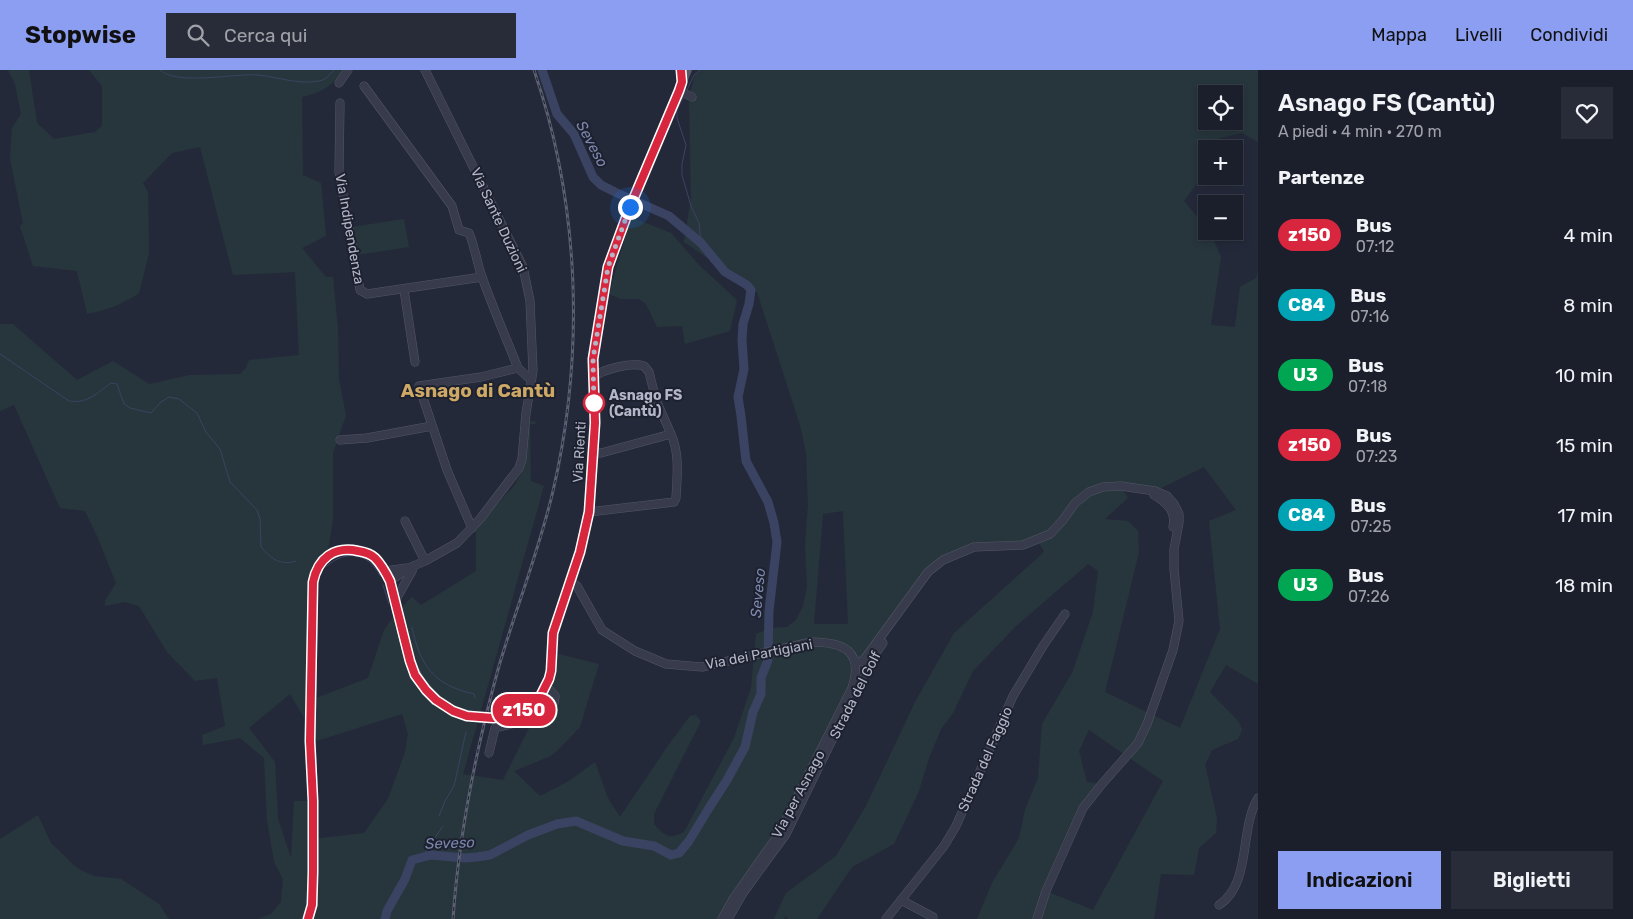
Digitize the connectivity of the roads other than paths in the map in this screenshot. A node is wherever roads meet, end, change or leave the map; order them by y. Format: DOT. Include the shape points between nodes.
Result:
graph roads {
  1 [pos="348,70"];
  2 [pos="426,70"];
  3 [pos="681,70"];
  4 [pos="687,70"];
  5 [pos="339,83"];
  6 [pos="364,86"];
  7 [pos="684,92"];
  8 [pos="340,103"];
  9 [pos="482,278"];
  10 [pos="404,290"];
  11 [pos="415,362"];
  12 [pos="518,368"];
  13 [pos="593,377"];
  14 [pos="531,380"];
  15 [pos="432,426"];
  16 [pos="671,434"];
  17 [pos="340,440"];
  18 [pos="594,453"];
  19 [pos="1155,491"];
  20 [pos="1174,504"];
  21 [pos="589,512"];
  22 [pos="405,521"];
  23 [pos="472,528"];
  24 [pos="1038,539"];
  25 [pos="425,561"];
  26 [pos="411,567"];
  27 [pos="386,571"];
  28 [pos="570,580"];
  29 [pos="390,581"];
  30 [pos="395,601"];
  31 [pos="1065,614"];
  32 [pos="855,662"];
  33 [pos="546,686"];
  34 [pos="489,753"];
  35 [pos="1102,784"];
  36 [pos="1258,798"];
  37 [pos="901,900"];
  38 [pos="1219,905"];
  39 [pos="933,917"];
  40 [pos="308,919"];
  41 [pos="722,919"];
  42 [pos="728,919"];
  43 [pos="886,919"];
  44 [pos="1037,919"];
  45 [pos="1041,919"];
  1 -- 5 [label="street"];
  2 -- 14 [label="street, Via Sante Duzioni" via="523,267 530,301"];
  3 -- 7 [label="main road"];
  4 -- 7 [label="main road, Via Rienti"];
  6 -- 9 [label="street" via="452,206 459,230 469,233"];
  7 -- 13 [label="main road, Via Rienti" via="630,207 608,267"];
  8 -- 10 [label="street, Via Indipendenza" via="339,172 360,290 367,294"];
  9 -- 10 [label="street, Via Indipendenza"];
  9 -- 12 [label="street"];
  10 -- 11 [label="street"];
  12 -- 14 [label="street"];
  12 -- 15 [label="street" via="419,386"];
  13 -- 16 [label="street" via="607,370 635,364 644,366"];
  13 -- 18 [label="main road, Via Rienti"];
  14 -- 23 [label="street, Via Sante Duzioni" via="519,468"];
  15 -- 17 [label="street"];
  15 -- 23 [label="street"];
  16 -- 18 [label="street"];
  16 -- 21 [label="street" via="677,462 674,502"];
  18 -- 21 [label="main road, Via Rienti"];
  19 -- 20 [label="street, Strada del Golf" via="1167,496"];
  19 -- 24 [label="street, Strada del Golf" via="1121,486 1088,492 1074,503 1050,534"];
  19 -- 35 [label="street" via="1154,495 1167,503 1174,522 1169,566 1174,604 1172,632 1133,742 1100,779"];
  20 -- 35 [label="street" via="1179,523 1174,549 1177,633 1138,743"];
  20 -- 45 [label="street" via="1180,505 1183,524 1178,569 1183,622 1177,651 1142,744 1088,809"];
  21 -- 28 [label="main road, Via Rienti"];
  22 -- 25 [label="street"];
  23 -- 25 [label="street, Via Sante Duzioni" via="456,543"];
  24 -- 32 [label="street, Strada del Golf" via="1023,545 974,547 943,560 928,572 863,661"];
  24 -- 42 [label="street, Strada del Golf" via="1022,549 961,556 930,575 868,666 786,834"];
  25 -- 26 [label="street, Via Sante Duzioni"];
  26 -- 27 [label="street"];
  26 -- 29 [label="street"];
  26 -- 30 [label="street" via="412,571"];
  27 -- 29 [label="main road"];
  27 -- 40 [label="main road" via="374,557 363,552 339,550 327,556 317,567 313,582 310,722 312,905"];
  28 -- 32 [label="street, Via dei Partigiani" via="577,586 602,630 635,651 666,664 702,667 811,642 841,646 851,653"];
  28 -- 33 [label="main road, Via Rienti" via="553,633 551,671"];
  29 -- 30 [label="main road"];
  30 -- 33 [label="main road, bridge" via="415,675 436,700 453,711 480,718 503,718 532,705"];
  31 -- 37 [label="street, Strada del Faggio" via="1013,696 956,826"];
  32 -- 41 [label="street, Via per Asnago" via="857,673 852,688 778,835"];
  33 -- 34 [label="street" via="556,696 554,703 515,723 495,728"];
  35 -- 44 [label="street" via="1084,808 1046,891"];
  36 -- 38 [label="street" via="1249,818 1234,888 1227,900"];
  37 -- 39 [label="street"];
  37 -- 43 [label="street, Strada del Faggio"];
}
